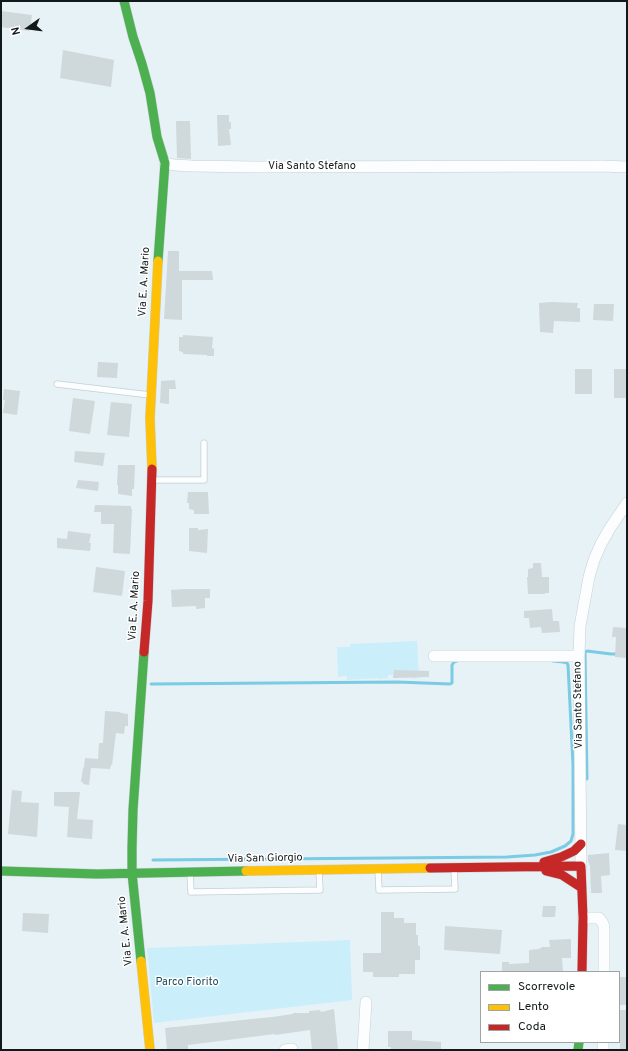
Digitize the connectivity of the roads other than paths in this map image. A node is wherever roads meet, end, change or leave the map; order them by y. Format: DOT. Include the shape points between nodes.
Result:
graph roads {
  1 [pos="124,1"];
  2 [pos="165,163"];
  3 [pos="627,167"];
  4 [pos="57,384"];
  5 [pos="151,395"];
  6 [pos="204,443"];
  7 [pos="152,480"];
  8 [pos="627,503"];
  9 [pos="434,656"];
  10 [pos="579,656"];
  11 [pos="581,844"];
  12 [pos="581,866"];
  13 [pos="530,867"];
  14 [pos="454,868"];
  15 [pos="378,869"];
  16 [pos="319,870"];
  17 [pos="1,871"];
  18 [pos="132,873"];
  19 [pos="190,873"];
  20 [pos="582,888"];
  21 [pos="583,918"];
  22 [pos="582,971"];
  23 [pos="604,971"];
  24 [pos="366,1002"];
  25 [pos="150,1050"];
  26 [pos="285,1050"];
  27 [pos="292,1050"];
  28 [pos="363,1050"];
  1 -- 2 [label="street" via="150,93 157,137"];
  2 -- 3 [label="street, Via Santo Stefano" via="256,167"];
  2 -- 5 [label="street, Via E. A. Mario"];
  4 -- 5 [label="lane"];
  5 -- 7 [label="street, Via E. A. Mario"];
  6 -- 7 [label="lane" via="204,480"];
  7 -- 18 [label="street, Via E. A. Mario" via="148,600 133,810"];
  8 -- 10 [label="street, Via Santo Stefano" via="601,544 588,577 580,626"];
  9 -- 10 [label="street"];
  10 -- 11 [label="street, Via Santo Stefano"];
  11 -- 12 [label="street, Via Santo Stefano"];
  11 -- 13 [label="street, Via San Giorgio" via="574,851 561,857"];
  12 -- 13 [label="street, Via San Giorgio"];
  12 -- 20 [label="street, Via Santo Stefano"];
  13 -- 14 [label="street, Via San Giorgio"];
  13 -- 20 [label="street, Via San Giorgio" via="562,875"];
  14 -- 15 [label="street, Via San Giorgio"];
  14 -- 15 [label="lane" via="455,889 379,890"];
  15 -- 16 [label="street, Via San Giorgio"];
  16 -- 19 [label="street, Via San Giorgio"];
  16 -- 19 [label="lane" via="320,890 191,892"];
  17 -- 18 [label="street, Via San Giorgio"];
  18 -- 19 [label="street, Via San Giorgio"];
  18 -- 25 [label="street, Via E. A. Mario"];
  20 -- 21 [label="street, Via Santo Stefano"];
  21 -- 22 [label="street, Via Santo Stefano"];
  21 -- 23 [label="street" via="599,918 604,926"];
  24 -- 28 [label="street"];
  26 -- 27 [label="street"];
}
